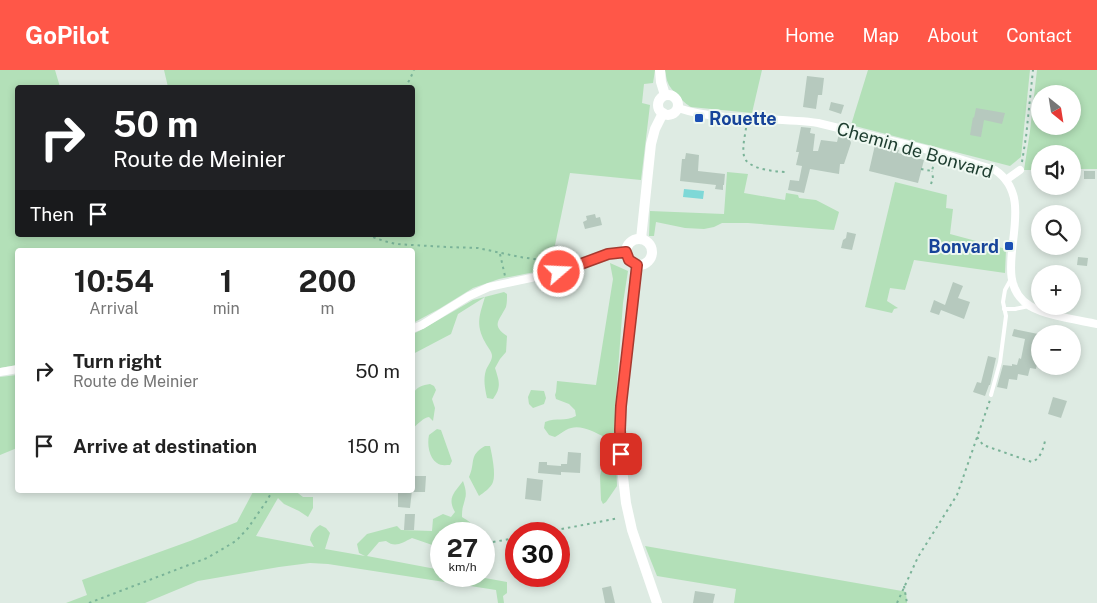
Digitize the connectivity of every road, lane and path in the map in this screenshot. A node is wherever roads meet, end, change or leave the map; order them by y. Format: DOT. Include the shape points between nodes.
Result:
graph roads {
  1 [pos="414,70"];
  2 [pos="660,70"];
  3 [pos="1033,70"];
  4 [pos="407,85"];
  5 [pos="665,95"];
  6 [pos="678,108"];
  7 [pos="663,113"];
  8 [pos="747,118"];
  9 [pos="937,152"];
  10 [pos="922,169"];
  11 [pos="1020,170"];
  12 [pos="932,171"];
  13 [pos="787,172"];
  14 [pos="1006,180"];
  15 [pos="931,184"];
  16 [pos="372,237"];
  17 [pos="641,239"];
  18 [pos="626,252"];
  19 [pos="500,253"];
  20 [pos="541,260"];
  21 [pos="637,265"];
  22 [pos="1011,279"];
  23 [pos="506,283"];
  24 [pos="1029,306"];
  25 [pos="1004,309"];
  26 [pos="1097,324"];
  27 [pos="415,327"];
  28 [pos="15,370"];
  29 [pos="0,372"];
  30 [pos="991,395"];
  31 [pos="977,437"];
  32 [pos="1045,441"];
  33 [pos="271,493"];
  34 [pos="629,517"];
  35 [pos="570,528"];
  36 [pos="904,586"];
  37 [pos="89,603"];
  38 [pos="658,603"];
  39 [pos="897,603"];
  40 [pos="907,603"];
  1 -- 4 [label="path"];
  2 -- 5 [label="street"];
  3 -- 11 [label="path"];
  5 -- 6 [label="street" via="674,96"];
  5 -- 7 [label="street" via="658,106"];
  6 -- 7 [label="street" via="673,114"];
  6 -- 8 [label="street, Chemin de Bonvard" via="698,114"];
  7 -- 17 [label="street" via="654,128 651,144"];
  8 -- 9 [label="street, Chemin de Bonvard" via="818,123"];
  8 -- 13 [label="path" via="743,148 746,161 754,166"];
  9 -- 12 [label="path"];
  9 -- 14 [label="street, Chemin de Bonvard" via="995,170"];
  10 -- 12 [label="path"];
  11 -- 14 [label="street"];
  12 -- 15 [label="path"];
  14 -- 22 [label="street, Chemin de Bonvard" via="1015,204"];
  16 -- 19 [label="path" via="403,245 478,248"];
  17 -- 18 [label="street" via="629,244"];
  17 -- 21 [label="street" via="652,247 652,256 646,263"];
  18 -- 21 [label="street" via="629,260"];
  18 -- 23 [label="street" via="608,254 559,272"];
  19 -- 20 [label="path"];
  19 -- 23 [label="path"];
  21 -- 34 [label="street" via="620,430"];
  22 -- 24 [label="street"];
  22 -- 25 [label="lane" via="1005,290"];
  23 -- 27 [label="street" via="474,293"];
  24 -- 25 [label="lane"];
  24 -- 26 [label="street" via="1041,312"];
  25 -- 30 [label="lane" via="1006,316 1000,362"];
  28 -- 29 [label="street"];
  30 -- 31 [label="path"];
  31 -- 32 [label="path" via="983,445 1032,462 1039,457"];
  31 -- 36 [label="path" via="954,499 928,539"];
  33 -- 37 [label="path" via="236,541 207,558"];
  34 -- 35 [label="path"];
  34 -- 38 [label="street"];
  36 -- 39 [label="path"];
  36 -- 40 [label="path"];
}
